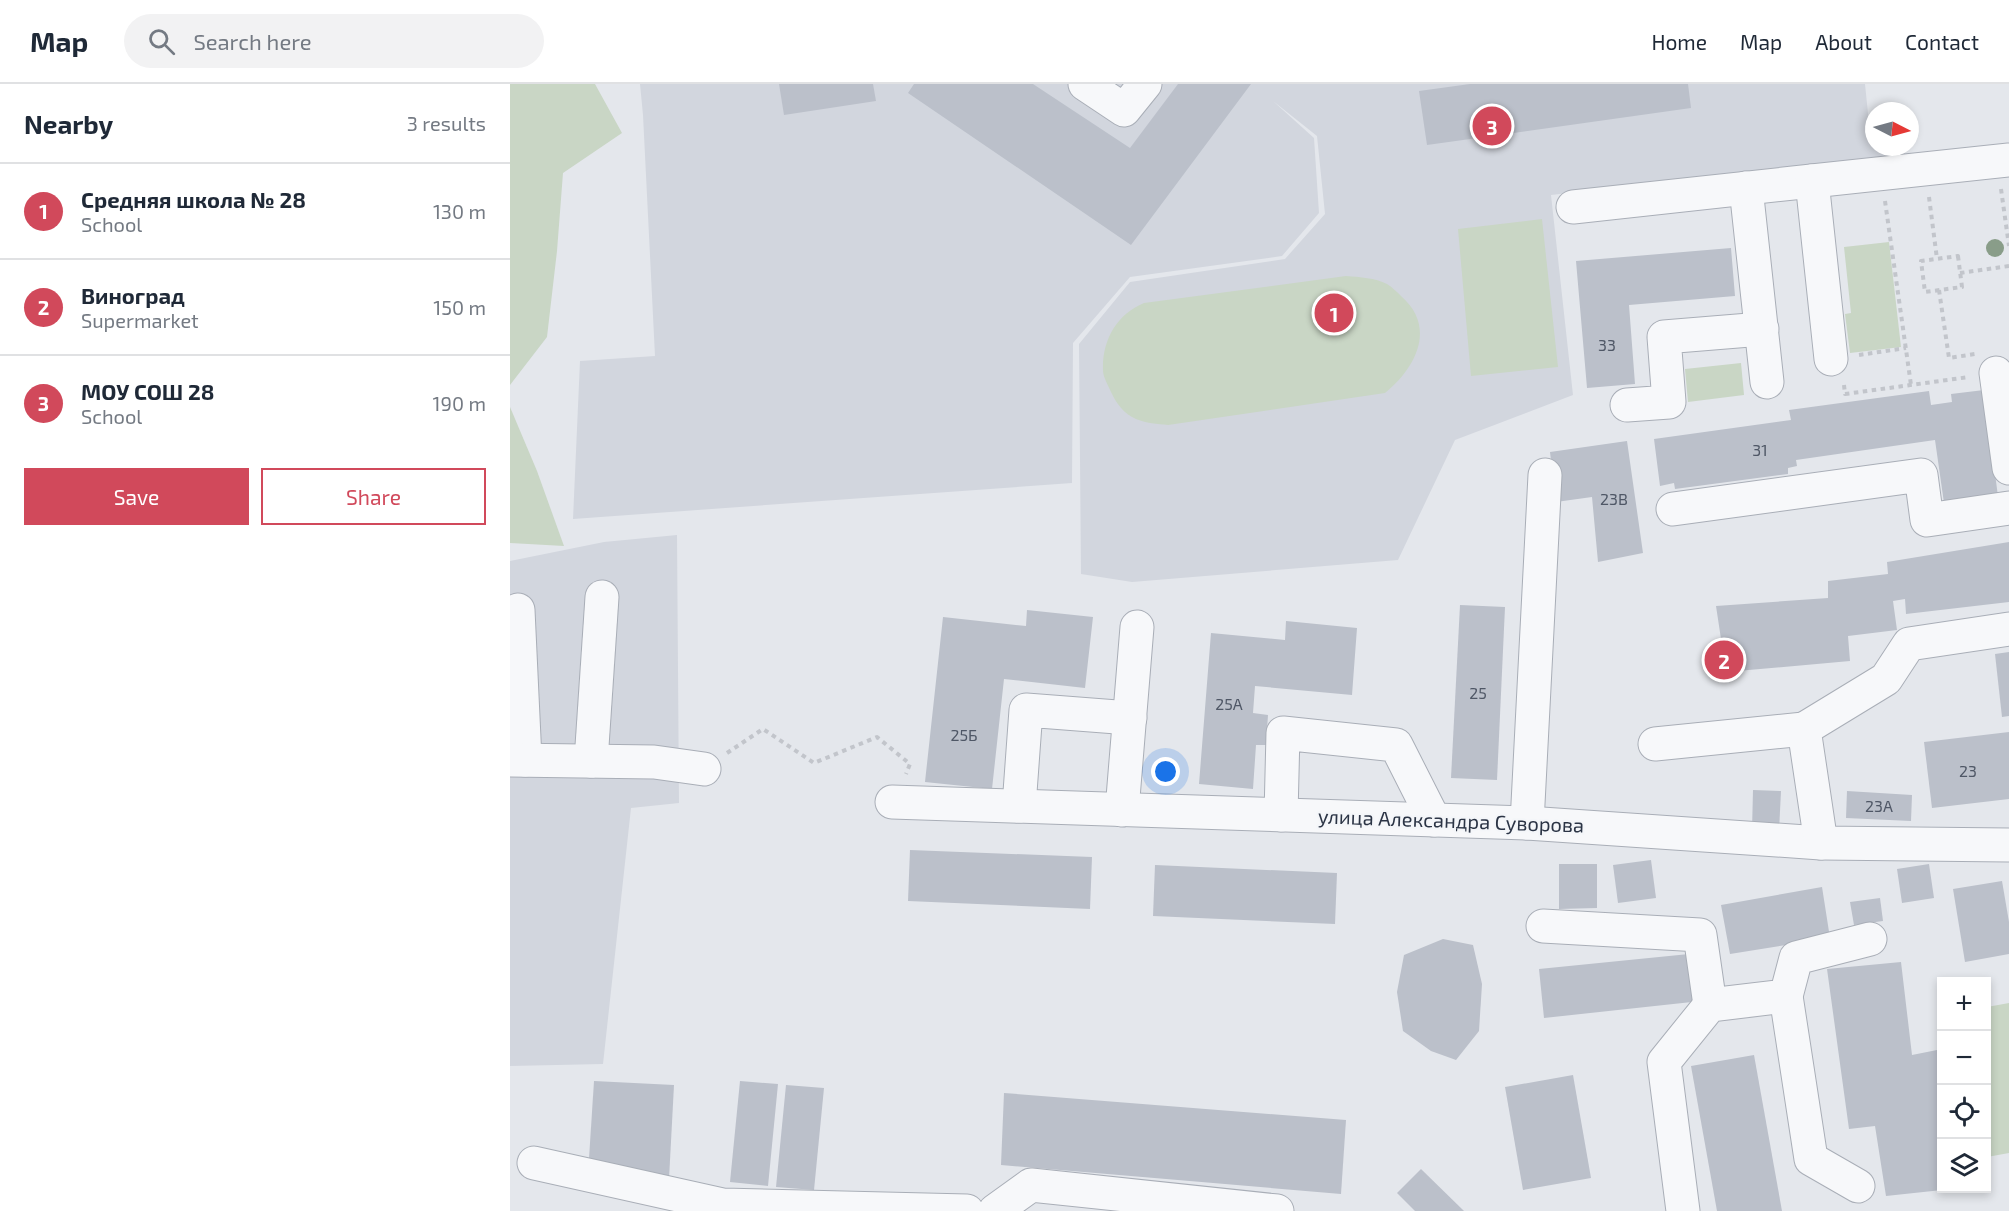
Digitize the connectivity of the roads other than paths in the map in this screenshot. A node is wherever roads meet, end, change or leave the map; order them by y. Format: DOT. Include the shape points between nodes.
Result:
graph roads {
  1 [pos="1085,84"];
  2 [pos="1145,84"];
  3 [pos="2003,161"];
  4 [pos="1812,181"];
  5 [pos="1746,188"];
  6 [pos="1573,207"];
  7 [pos="1762,329"];
  8 [pos="1836,358"];
  9 [pos="1988,363"];
  10 [pos="1767,382"];
  11 [pos="1627,405"];
  12 [pos="2009,468"];
  13 [pos="1545,475"];
  14 [pos="2009,508"];
  15 [pos="1673,509"];
  16 [pos="602,597"];
  17 [pos="518,610"];
  18 [pos="1137,627"];
  19 [pos="2009,629"];
  20 [pos="1130,718"];
  21 [pos="1804,729"];
  22 [pos="1655,744"];
  23 [pos="518,760"];
  24 [pos="591,761"];
  25 [pos="704,769"];
  26 [pos="892,802"];
  27 [pos="1019,806"];
  28 [pos="1122,810"];
  29 [pos="1281,814"];
  30 [pos="1434,820"];
  31 [pos="1527,822"];
  32 [pos="1821,843"];
  33 [pos="2009,846"];
  34 [pos="1543,926"];
  35 [pos="1870,939"];
  36 [pos="1786,996"];
  37 [pos="1710,1005"];
  38 [pos="534,1163"];
  39 [pos="1858,1186"];
  40 [pos="967,1211"];
  41 [pos="994,1211"];
  42 [pos="1277,1211"];
  43 [pos="1683,1211"];
  1 -- 2 [label="street" via="1125,110"];
  3 -- 4 [label="street"];
  4 -- 5 [label="street"];
  4 -- 8 [label="street"];
  5 -- 6 [label="street"];
  5 -- 7 [label="street"];
  7 -- 10 [label="street"];
  7 -- 11 [label="street" via="1664,337 1669,402"];
  9 -- 12 [label="street"];
  13 -- 31 [label="street"];
  14 -- 15 [label="street" via="1928,520 1921,475"];
  16 -- 24 [label="street"];
  17 -- 23 [label="street"];
  18 -- 20 [label="street"];
  19 -- 21 [label="street" via="1909,644 1886,679"];
  20 -- 27 [label="street" via="1026,710"];
  20 -- 28 [label="street"];
  21 -- 22 [label="street"];
  21 -- 32 [label="street"];
  23 -- 24 [label="street"];
  24 -- 25 [label="street" via="654,762"];
  26 -- 27 [label="street, улица Александра Суворова"];
  27 -- 28 [label="street, улица Александра Суворова"];
  28 -- 29 [label="street, улица Александра Суворова"];
  29 -- 30 [label="street, улица Александра Суворова"];
  29 -- 30 [label="street" via="1283,733 1396,745"];
  30 -- 31 [label="street, улица Александра Суворова"];
  31 -- 32 [label="street, улица Александра Суворова"];
  32 -- 33 [label="street, улица Александра Суворова"];
  34 -- 37 [label="street" via="1700,935"];
  35 -- 36 [label="street" via="1796,957"];
  36 -- 37 [label="street"];
  36 -- 39 [label="street" via="1811,1159"];
  37 -- 43 [label="street" via="1664,1062"];
  38 -- 40 [label="street" via="723,1205"];
  41 -- 42 [label="street" via="1031,1185"];
}
